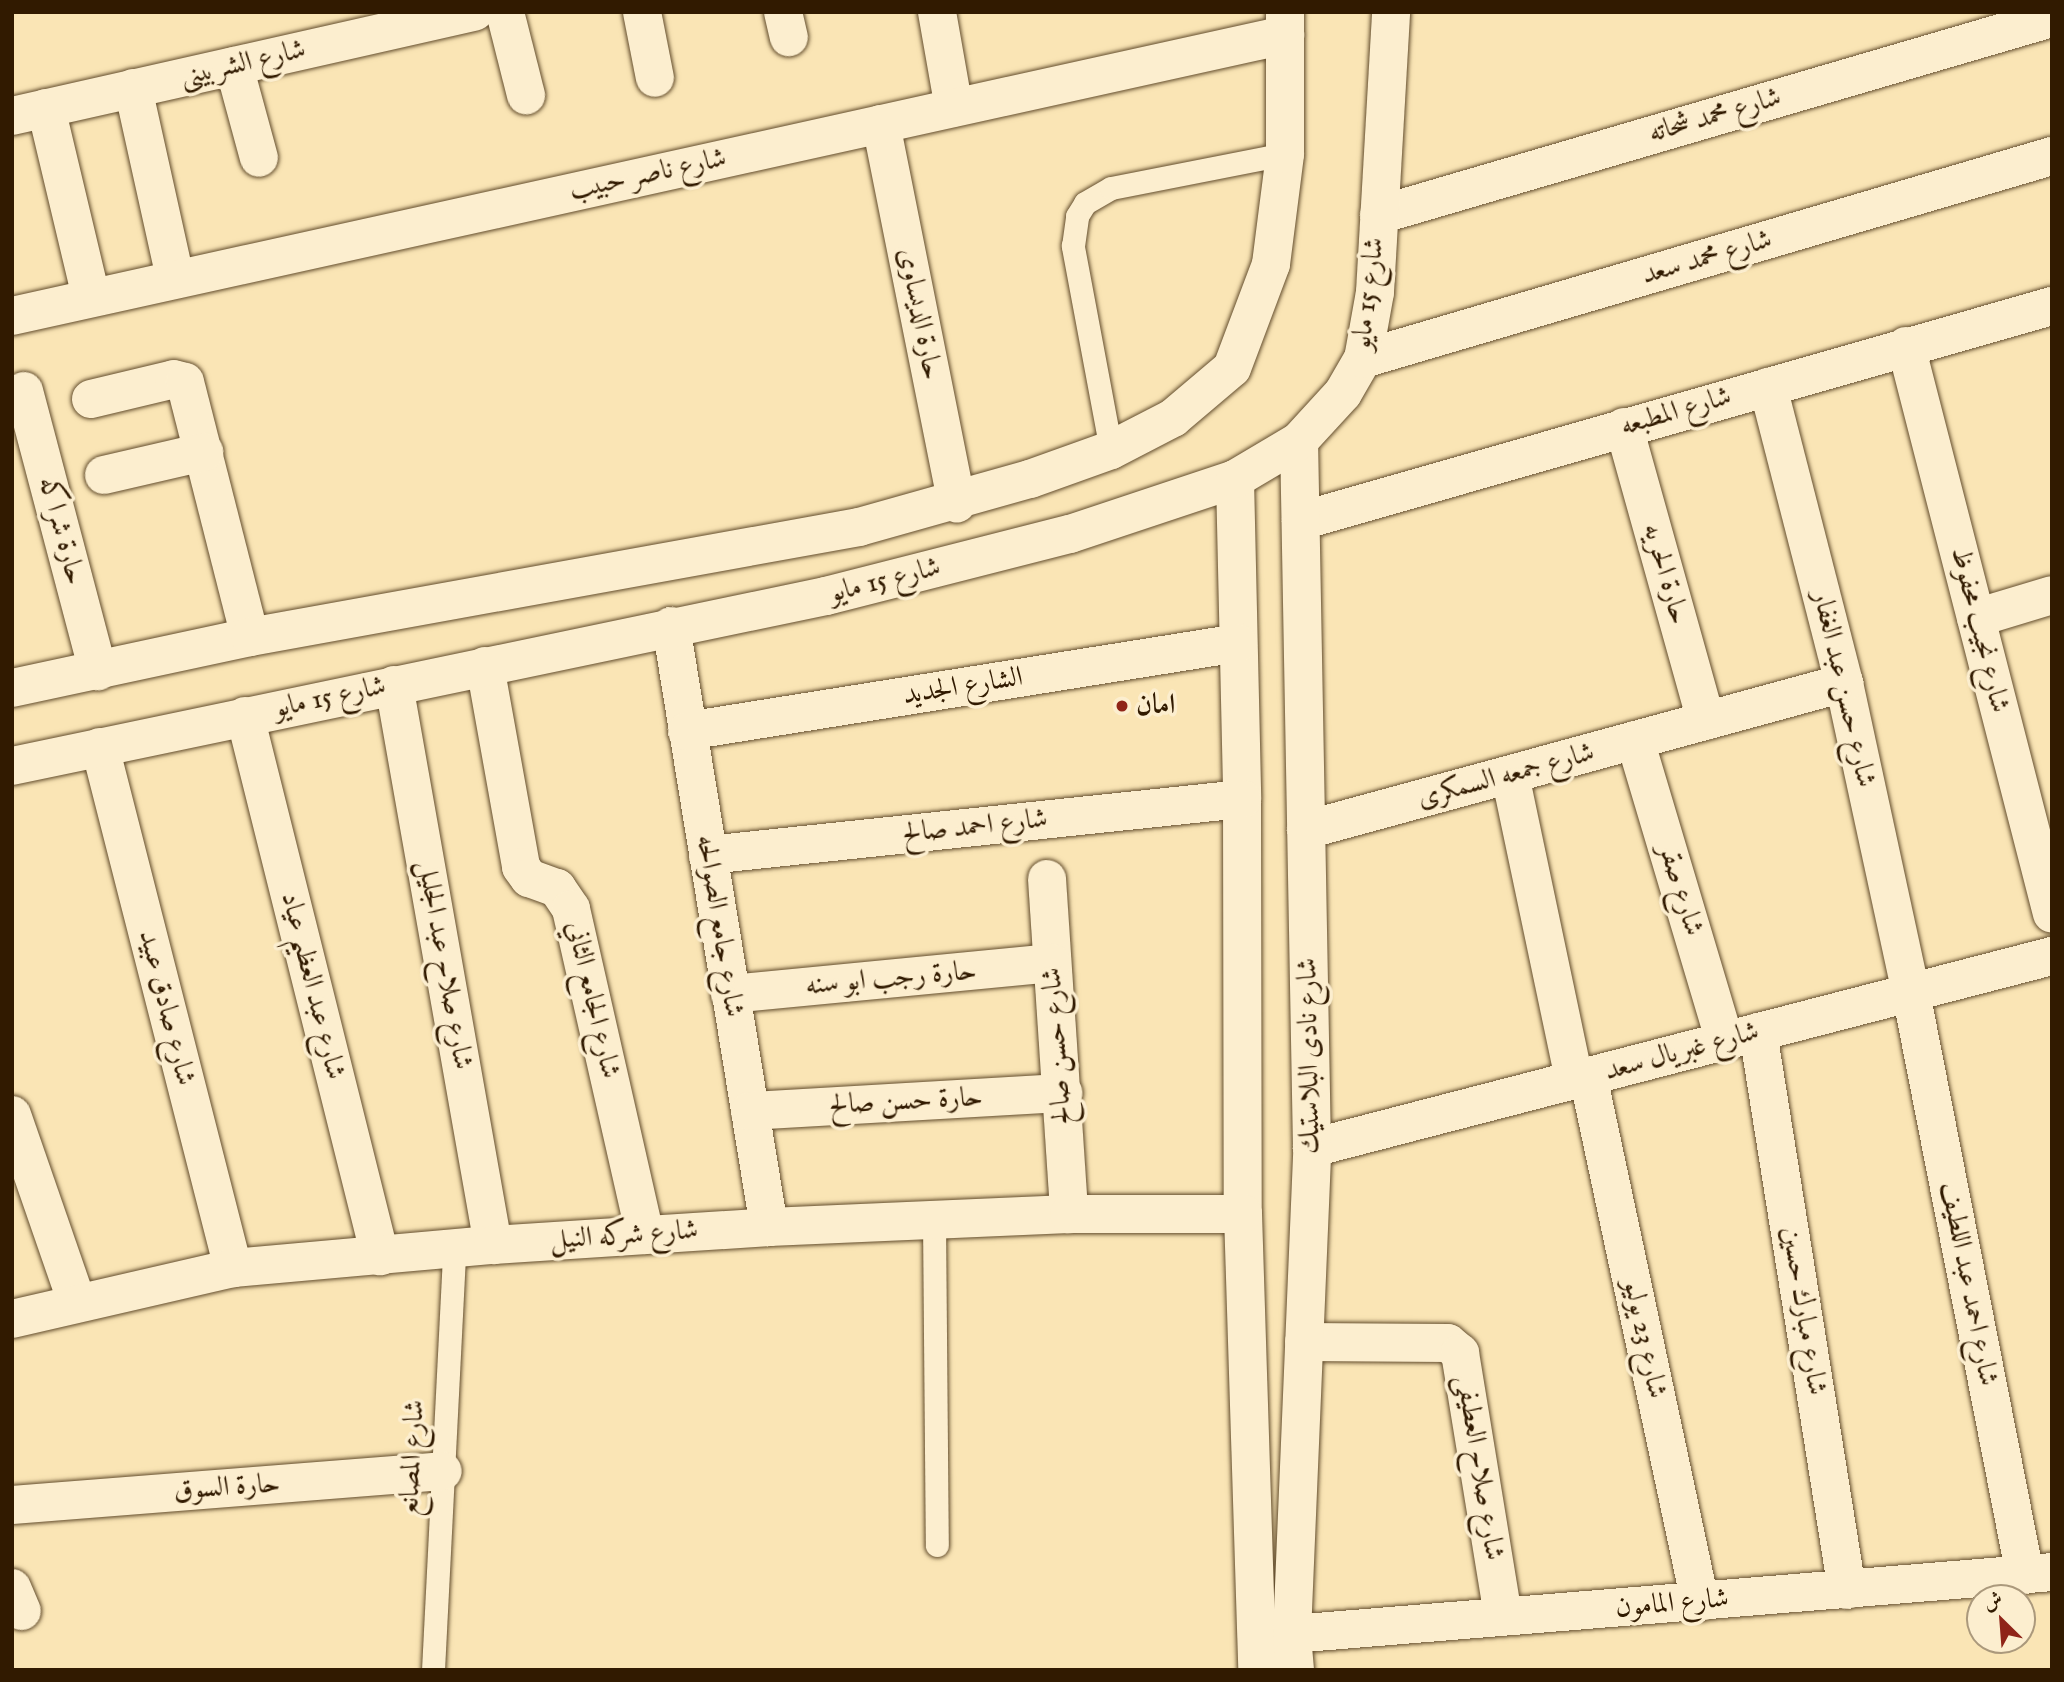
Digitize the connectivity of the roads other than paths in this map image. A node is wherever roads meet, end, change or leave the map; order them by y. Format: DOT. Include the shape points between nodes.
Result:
graph roads {
  1 [pos="474,12"];
  2 [pos="505,12"];
  3 [pos="642,12"];
  4 [pos="937,12"];
  5 [pos="1391,12"];
  6 [pos="2052,18"];
  7 [pos="1285,24"];
  8 [pos="1973,26"];
  9 [pos="234,65"];
  10 [pos="655,78"];
  11 [pos="133,88"];
  12 [pos="526,95"];
  13 [pos="954,108"];
  14 [pos="29,112"];
  15 [pos="881,124"];
  16 [pos="1285,154"];
  17 [pos="2052,156"];
  18 [pos="259,158"];
  19 [pos="1379,215"];
  20 [pos="175,277"];
  21 [pos="91,297"];
  22 [pos="2052,306"];
  23 [pos="12,316"];
  24 [pos="1906,346"];
  25 [pos="1363,359"];
  26 [pos="1768,387"];
  27 [pos="24,391"];
  28 [pos="91,399"];
  29 [pos="1624,427"];
  30 [pos="1299,441"];
  31 [pos="1111,450"];
  32 [pos="204,452"];
  33 [pos="104,475"];
  34 [pos="1235,479"];
  35 [pos="957,503"];
  36 [pos="1301,521"];
  37 [pos="2052,595"];
  38 [pos="1976,618"];
  39 [pos="671,626"];
  40 [pos="250,637"];
  41 [pos="1238,643"];
  42 [pos="485,666"];
  43 [pos="98,671"];
  44 [pos="1844,683"];
  45 [pos="394,684"];
  46 [pos="12,688"];
  47 [pos="245,716"];
  48 [pos="1706,721"];
  49 [pos="687,731"];
  50 [pos="1635,740"];
  51 [pos="100,747"];
  52 [pos="12,766"];
  53 [pos="1510,775"];
  54 [pos="1242,799"];
  55 [pos="1306,830"];
  56 [pos="708,855"];
  57 [pos="1047,879"];
  58 [pos="2052,914"];
  59 [pos="2052,956"];
  60 [pos="1052,963"];
  61 [pos="1911,993"];
  62 [pos="730,994"];
  63 [pos="1742,1037"];
  64 [pos="1581,1078"];
  65 [pos="1063,1093"];
  66 [pos="750,1111"];
  67 [pos="12,1115"];
  68 [pos="1312,1148"];
  69 [pos="1069,1214"];
  70 [pos="1242,1214"];
  71 [pos="934,1220"];
  72 [pos="769,1227"];
  73 [pos="645,1235"];
  74 [pos="493,1245"];
  75 [pos="454,1250"];
  76 [pos="380,1256"];
  77 [pos="233,1268"];
  78 [pos="77,1303"];
  79 [pos="12,1319"];
  80 [pos="1304,1342"];
  81 [pos="443,1471"];
  82 [pos="12,1505"];
  83 [pos="937,1545"];
  84 [pos="2038,1574"];
  85 [pos="1847,1590"];
  86 [pos="1700,1602"];
  87 [pos="1503,1617"];
  88 [pos="1293,1652"];
  89 [pos="433,1670"];
  90 [pos="1257,1670"];
  1 -- 9 [label="street, شارع الشربينى"];
  2 -- 12 [label="street"];
  3 -- 10 [label="street"];
  4 -- 13 [label="street"];
  5 -- 19 [label="street, شارع 15 مايو"];
  6 -- 8 [label="street, شارع محمد شحاته"];
  7 -- 13 [label="street, شارع ناصر حبيب"];
  7 -- 16 [label="street, شارع 15 مايو"];
  8 -- 19 [label="street, شارع محمد شحاته"];
  9 -- 11 [label="street, شارع الشربينى"];
  9 -- 18 [label="street"];
  11 -- 14 [label="street, شارع الشربينى"];
  11 -- 20 [label="street"];
  13 -- 15 [label="street, شارع ناصر حبيب"];
  14 -- 21 [label="street"];
  15 -- 20 [label="street, شارع ناصر حبيب"];
  15 -- 35 [label="street, حارة الديساوى"];
  16 -- 31 [label="street, شارع 15 مايو" via="1271,264 1232,368 1173,418"];
  16 -- 31 [label="lane" via="1111,188 1090,199 1077,216 1073,246"];
  17 -- 25 [label="street, شارع محمد سعد"];
  19 -- 25 [label="street, شارع 15 مايو" via="1375,292"];
  20 -- 21 [label="street, شارع ناصر حبيب"];
  21 -- 23 [label="street, شارع ناصر حبيب"];
  22 -- 24 [label="street, شارع المطبعه"];
  24 -- 26 [label="street, شارع المطبعه"];
  24 -- 38 [label="street, شارع نجيب محفوظ"];
  25 -- 30 [label="street, شارع 15 مايو" via="1343,393"];
  26 -- 29 [label="street, شارع المطبعه"];
  26 -- 44 [label="street, شارع حسن عبد الغفار"];
  27 -- 43 [label="street, حارة شراكه"];
  28 -- 32 [label="street" via="182,380 188,386"];
  29 -- 36 [label="street, شارع المطبعه"];
  29 -- 48 [label="street, حارة الحريه"];
  30 -- 34 [label="street, شارع 15 مايو"];
  30 -- 36 [label="street, شارع نادى البلاستيك"];
  31 -- 35 [label="street, شارع 15 مايو"];
  32 -- 33 [label="street"];
  32 -- 40 [label="street"];
  34 -- 39 [label="street, شارع 15 مايو" via="1070,534 825,596"];
  34 -- 41 [label="street"];
  35 -- 40 [label="street, شارع 15 مايو" via="859,527"];
  36 -- 55 [label="street, شارع نادى البلاستيك"];
  37 -- 38 [label="street"];
  38 -- 58 [label="street, شارع نجيب محفوظ"];
  39 -- 42 [label="street, شارع 15 مايو"];
  39 -- 49 [label="street, شارع جامع الصوالحه"];
  40 -- 43 [label="street, شارع 15 مايو"];
  41 -- 49 [label="street, الشارع الجديد"];
  41 -- 54 [label="street"];
  42 -- 45 [label="street, شارع 15 مايو"];
  42 -- 73 [label="street, شارع الجامع الثاني" via="521,867 529,878 556,888 571,909"];
  43 -- 46 [label="street, شارع 15 مايو"];
  44 -- 48 [label="street, شارع جمعه السمكرى"];
  44 -- 61 [label="street, شارع حسن عبد الغفار"];
  45 -- 47 [label="street, شارع 15 مايو"];
  45 -- 74 [label="street, شارع صلاح عبد الجليل"];
  47 -- 51 [label="street, شارع 15 مايو"];
  47 -- 76 [label="street, شارع عبد العظيم عياد"];
  48 -- 50 [label="street, شارع جمعه السمكرى"];
  49 -- 56 [label="street, شارع جامع الصوالحه"];
  50 -- 53 [label="street, شارع جمعه السمكرى"];
  50 -- 63 [label="street, شارع صقر"];
  51 -- 52 [label="street, شارع 15 مايو"];
  51 -- 77 [label="street, شارع صادق عبيد"];
  53 -- 55 [label="street, شارع جمعه السمكرى"];
  53 -- 64 [label="street, شارع 23 يوليو"];
  54 -- 56 [label="street, شارع احمد صالح"];
  54 -- 70 [label="street"];
  55 -- 68 [label="street, شارع نادى البلاستيك"];
  56 -- 62 [label="street, شارع جامع الصوالحه"];
  57 -- 60 [label="street, شارع حسن صالح"];
  59 -- 61 [label="street, شارع غبريال سعد"];
  60 -- 62 [label="street, حارة رجب ابو سنه"];
  60 -- 65 [label="street, شارع حسن صالح"];
  61 -- 63 [label="street, شارع غبريال سعد"];
  61 -- 84 [label="street, شارع احمد عبد اللطيف"];
  62 -- 66 [label="street, شارع جامع الصوالحه"];
  63 -- 64 [label="street, شارع غبريال سعد"];
  63 -- 85 [label="street, شارع مبارك حسين"];
  64 -- 68 [label="street, شارع غبريال سعد"];
  64 -- 86 [label="street, شارع 23 يوليو"];
  65 -- 66 [label="street, حارة حسن صالح"];
  65 -- 69 [label="street, شارع حسن صالح"];
  66 -- 72 [label="street, شارع جامع الصوالحه"];
  67 -- 78 [label="street"];
  68 -- 80 [label="street, شارع نادى البلاستيك"];
  69 -- 70 [label="street, شارع شركه النيل"];
  69 -- 71 [label="street, شارع شركه النيل"];
  70 -- 90 [label="street"];
  71 -- 72 [label="street, شارع شركه النيل"];
  71 -- 83 [label="lane"];
  72 -- 73 [label="street, شارع شركه النيل"];
  73 -- 74 [label="street, شارع شركه النيل"];
  74 -- 75 [label="street, شارع شركه النيل"];
  75 -- 76 [label="street, شارع شركه النيل"];
  75 -- 81 [label="lane, شارع المصانع"];
  76 -- 77 [label="street, شارع شركه النيل"];
  77 -- 78 [label="street, شارع شركه النيل"];
  78 -- 79 [label="street, شارع شركه النيل"];
  80 -- 87 [label="street, شارع صلاح العطيفى" via="1448,1343 1460,1353"];
  80 -- 88 [label="street, شارع نادى البلاستيك"];
  81 -- 82 [label="street, حارة السوق"];
  81 -- 89 [label="lane, شارع المصانع"];
  84 -- 85 [label="street, شارع المامون"];
  85 -- 86 [label="street, شارع المامون"];
  86 -- 87 [label="street, شارع المامون"];
  87 -- 88 [label="street, شارع المامون"];
}
